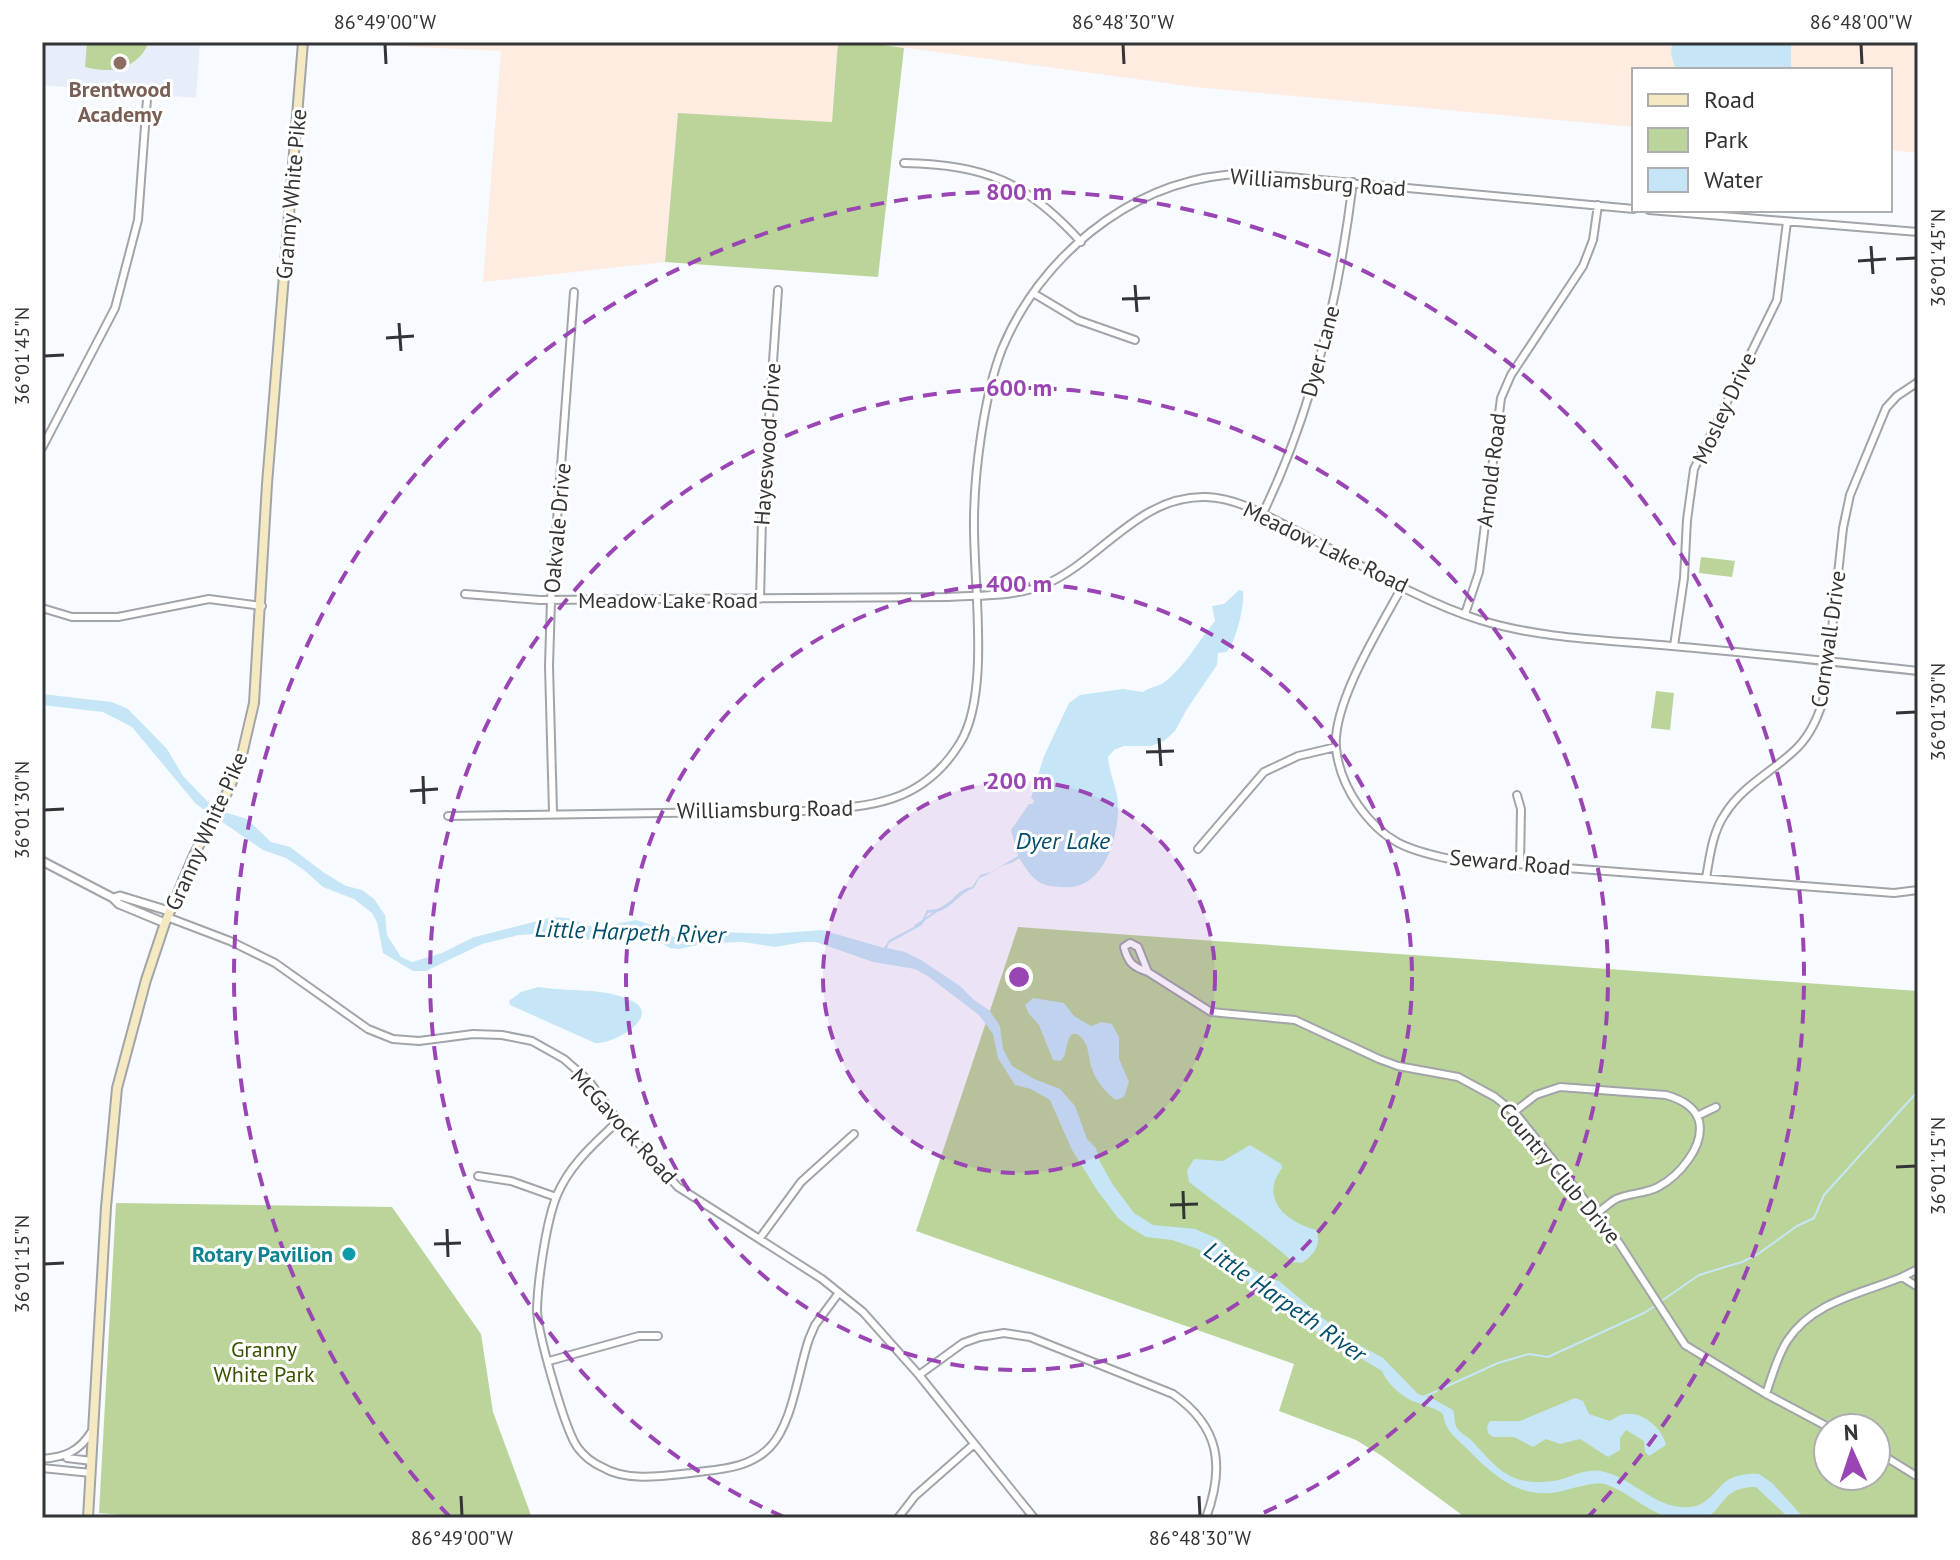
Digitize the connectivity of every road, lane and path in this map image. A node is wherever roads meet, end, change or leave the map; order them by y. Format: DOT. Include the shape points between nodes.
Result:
graph roads {
  1 [pos="303,42"];
  2 [pos="147,99"];
  3 [pos="904,163"];
  4 [pos="1353,182"];
  5 [pos="1598,205"];
  6 [pos="1632,209"];
  7 [pos="1672,212"];
  8 [pos="1787,222"];
  9 [pos="1918,232"];
  10 [pos="1081,242"];
  11 [pos="778,290"];
  12 [pos="574,292"];
  13 [pos="1033,293"];
  14 [pos="1135,340"];
  15 [pos="1918,382"];
  16 [pos="42,448"];
  17 [pos="1263,513"];
  18 [pos="1403,585"];
  19 [pos="465,594"];
  20 [pos="976,595"];
  21 [pos="760,599"];
  22 [pos="551,600"];
  23 [pos="262,606"];
  24 [pos="42,608"];
  25 [pos="1465,614"];
  26 [pos="1674,646"];
  27 [pos="1829,661"];
  28 [pos="1918,671"];
  29 [pos="1336,747"];
  30 [pos="1517,795"];
  31 [pos="553,812"];
  32 [pos="448,816"];
  33 [pos="1198,849"];
  34 [pos="42,861"];
  35 [pos="1520,864"];
  36 [pos="1706,878"];
  37 [pos="1918,890"];
  38 [pos="167,917"];
  39 [pos="1148,972"];
  40 [pos="1716,1107"];
  41 [pos="1514,1112"];
  42 [pos="1697,1116"];
  43 [pos="618,1121"];
  44 [pos="854,1134"];
  45 [pos="478,1176"];
  46 [pos="556,1197"];
  47 [pos="1596,1214"];
  48 [pos="760,1238"];
  49 [pos="1918,1269"];
  50 [pos="1902,1277"];
  51 [pos="1918,1287"];
  52 [pos="838,1294"];
  53 [pos="658,1336"];
  54 [pos="549,1361"];
  55 [pos="919,1375"];
  56 [pos="1766,1394"];
  57 [pos="1812,1418"];
  58 [pos="93,1428"];
  59 [pos="973,1445"];
  60 [pos="55,1458"];
  61 [pos="42,1459"];
  62 [pos="92,1461"];
  63 [pos="1892,1461"];
  64 [pos="42,1468"];
  65 [pos="91,1473"];
  66 [pos="1918,1477"];
  67 [pos="88,1518"];
  68 [pos="898,1518"];
  69 [pos="1034,1518"];
  70 [pos="1206,1518"];
  1 -- 23 [label="main road, Granny White Pike"];
  2 -- 16 [label="street" via="138,220 115,308"];
  3 -- 10 [label="street" via="984,172 1014,185 1059,218"];
  4 -- 5 [label="street, Williamsburg Road"];
  4 -- 10 [label="street, Williamsburg Road" via="1269,175 1208,177 1130,204"];
  4 -- 17 [label="street, Dyer Lane" via="1336,293 1298,431"];
  5 -- 6 [label="street, Williamsburg Road"];
  5 -- 25 [label="street, Arnold Road" via="1593,243 1583,266 1501,398 1479,572"];
  7 -- 8 [label="street"];
  8 -- 9 [label="street"];
  8 -- 26 [label="street, Mosley Drive" via="1777,300 1694,469"];
  10 -- 13 [label="street, Williamsburg Road"];
  11 -- 21 [label="street, Hayeswood Drive"];
  12 -- 22 [label="street, Oakvale Drive"];
  13 -- 14 [label="street" via="1078,320"];
  13 -- 20 [label="street, Williamsburg Road" via="1002,350 988,399 974,520"];
  15 -- 27 [label="street, Cornwall Drive" via="1886,408 1850,495"];
  17 -- 18 [label="street, Meadow Lake Road"];
  17 -- 20 [label="street, Meadow Lake Road" via="1228,500 1173,502 1145,514 1087,560 1042,586"];
  18 -- 25 [label="street, Meadow Lake Road"];
  18 -- 29 [label="street, Seward Road" via="1348,691"];
  19 -- 22 [label="street, Meadow Lake Road"];
  20 -- 21 [label="street, Meadow Lake Road"];
  20 -- 31 [label="street, Williamsburg Road" via="975,709 962,741 924,785 861,807"];
  21 -- 22 [label="street, Meadow Lake Road"];
  22 -- 31 [label="street, Oakvale Drive"];
  23 -- 24 [label="street" via="209,599 118,617 72,617"];
  23 -- 38 [label="main road, Granny White Pike" via="252,715 241,759"];
  25 -- 26 [label="street, Meadow Lake Road" via="1548,633"];
  26 -- 27 [label="street, Meadow Lake Road"];
  27 -- 28 [label="street, Meadow Lake Road"];
  27 -- 36 [label="street, Cornwall Drive" via="1825,693 1812,727 1800,746 1745,789 1726,812 1712,843"];
  29 -- 33 [label="street" via="1264,772"];
  29 -- 35 [label="street, Seward Road" via="1348,790 1382,833 1426,854"];
  30 -- 35 [label="street"];
  31 -- 32 [label="street, Williamsburg Road"];
  34 -- 38 [label="street" via="119,904"];
  35 -- 36 [label="street, Seward Road"];
  36 -- 37 [label="street, Seward Road" via="1894,893"];
  38 -- 43 [label="street, McGavock Road" via="275,963 368,1029 393,1039 473,1034 532,1041 589,1081"];
  38 -- 58 [label="main road, Granny White Pike" via="117,1088"];
  39 -- 39 [label="street, Country Club Drive" via="1128,961 1124,947 1138,947"];
  39 -- 41 [label="street, Country Club Drive" via="1211,1012 1295,1020 1398,1066 1458,1077"];
  40 -- 42 [label="street"];
  41 -- 42 [label="street" via="1536,1095 1568,1087 1666,1095"];
  41 -- 47 [label="street, Country Club Drive"];
  42 -- 47 [label="street" via="1697,1143 1672,1177 1658,1187 1617,1198"];
  43 -- 46 [label="street" via="575,1164"];
  43 -- 48 [label="street, McGavock Road" via="678,1187"];
  44 -- 48 [label="street" via="801,1182"];
  45 -- 46 [label="street"];
  46 -- 54 [label="street" via="537,1310"];
  47 -- 56 [label="street, Country Club Drive" via="1685,1345"];
  48 -- 52 [label="street, McGavock Road"];
  49 -- 50 [label="street"];
  50 -- 51 [label="street"];
  50 -- 56 [label="street" via="1808,1317 1783,1348"];
  52 -- 54 [label="street" via="809,1339 782,1432 764,1453 742,1466 671,1475 618,1475 604,1469 577,1447"];
  52 -- 55 [label="street, McGavock Road" via="863,1312"];
  53 -- 54 [label="street" via="639,1336"];
  55 -- 59 [label="street, McGavock Road"];
  55 -- 70 [label="street" via="963,1343 1004,1333 1030,1337 1173,1394 1207,1425 1215,1448 1217,1475"];
  56 -- 57 [label="street, Country Club Drive"];
  58 -- 60 [label="street" via="72,1454"];
  58 -- 62 [label="main road, Granny White Pike"];
  59 -- 68 [label="street"];
  59 -- 69 [label="street, McGavock Road"];
  60 -- 61 [label="street"];
  60 -- 62 [label="street"];
  62 -- 65 [label="main road, Granny White Pike"];
  63 -- 66 [label="street"];
  64 -- 65 [label="street"];
  65 -- 67 [label="main road, Granny White Pike"];
}
